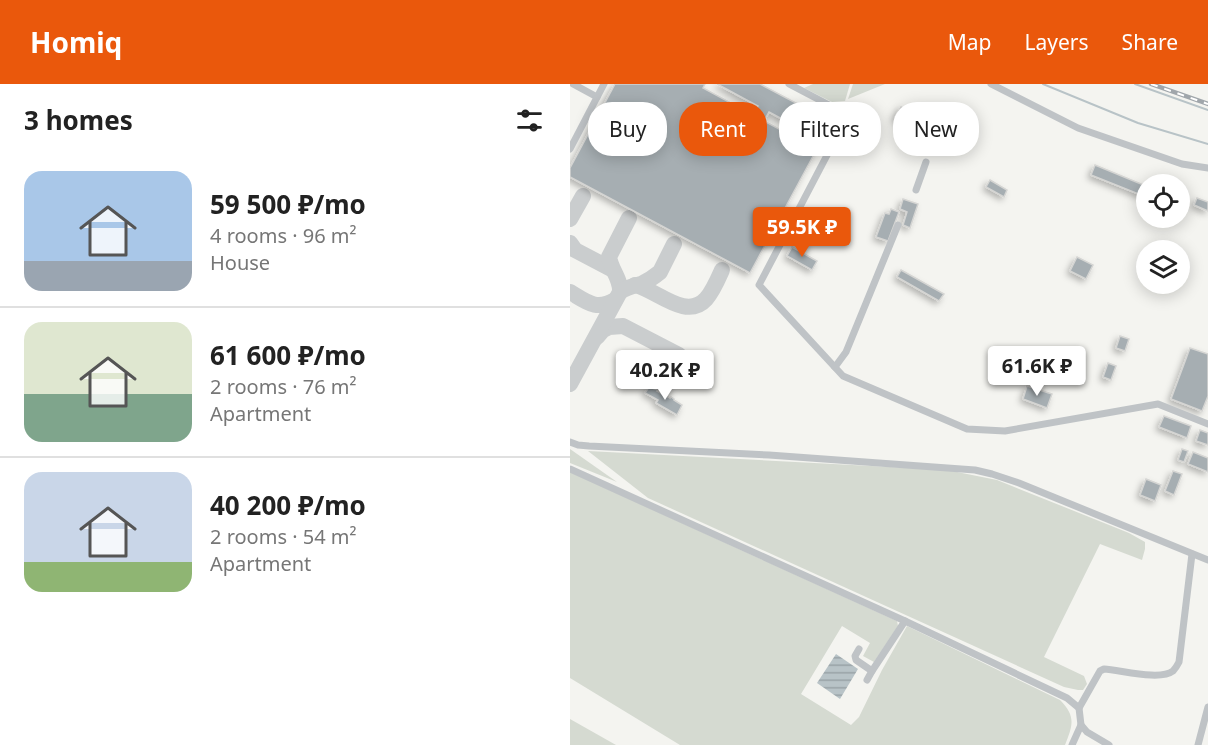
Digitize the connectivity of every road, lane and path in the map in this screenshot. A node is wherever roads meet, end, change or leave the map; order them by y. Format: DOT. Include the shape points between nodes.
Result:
graph roads {
  1 [pos="573,84"];
  2 [pos="604,84"];
  3 [pos="789,84"];
  4 [pos="991,84"];
  5 [pos="597,97"];
  6 [pos="570,149"];
  7 [pos="926,162"];
  8 [pos="1208,168"];
  9 [pos="916,190"];
  10 [pos="898,225"];
  11 [pos="835,367"];
  12 [pos="1208,424"];
  13 [pos="570,442"];
  14 [pos="570,469"];
  15 [pos="1192,554"];
  16 [pos="1208,560"];
  17 [pos="905,621"];
  18 [pos="859,649"];
  19 [pos="872,671"];
  20 [pos="867,680"];
  21 [pos="1208,707"];
  22 [pos="1079,708"];
  23 [pos="1080,725"];
  24 [pos="1072,745"];
  25 [pos="1109,745"];
  26 [pos="1198,745"];
  1 -- 5 [label="street"];
  2 -- 5 [label="street"];
  3 -- 11 [label="street" via="831,106 846,119 759,285"];
  4 -- 8 [label="street" via="1078,128 1182,164"];
  5 -- 6 [label="street"];
  7 -- 9 [label="street"];
  10 -- 11 [label="street" via="846,352"];
  11 -- 12 [label="street" via="843,376 967,429 1005,431 1158,404"];
  13 -- 15 [label="street" via="975,470 1019,483"];
  14 -- 17 [label="street"];
  15 -- 16 [label="street"];
  15 -- 22 [label="street" via="1179,662 1174,670 1148,675 1104,669"];
  17 -- 19 [label="street"];
  17 -- 22 [label="street" via="1067,698"];
  18 -- 19 [label="street" via="856,660"];
  19 -- 20 [label="street"];
  21 -- 26 [label="street"];
  22 -- 23 [label="street"];
  23 -- 24 [label="street"];
  23 -- 25 [label="street"];
}
